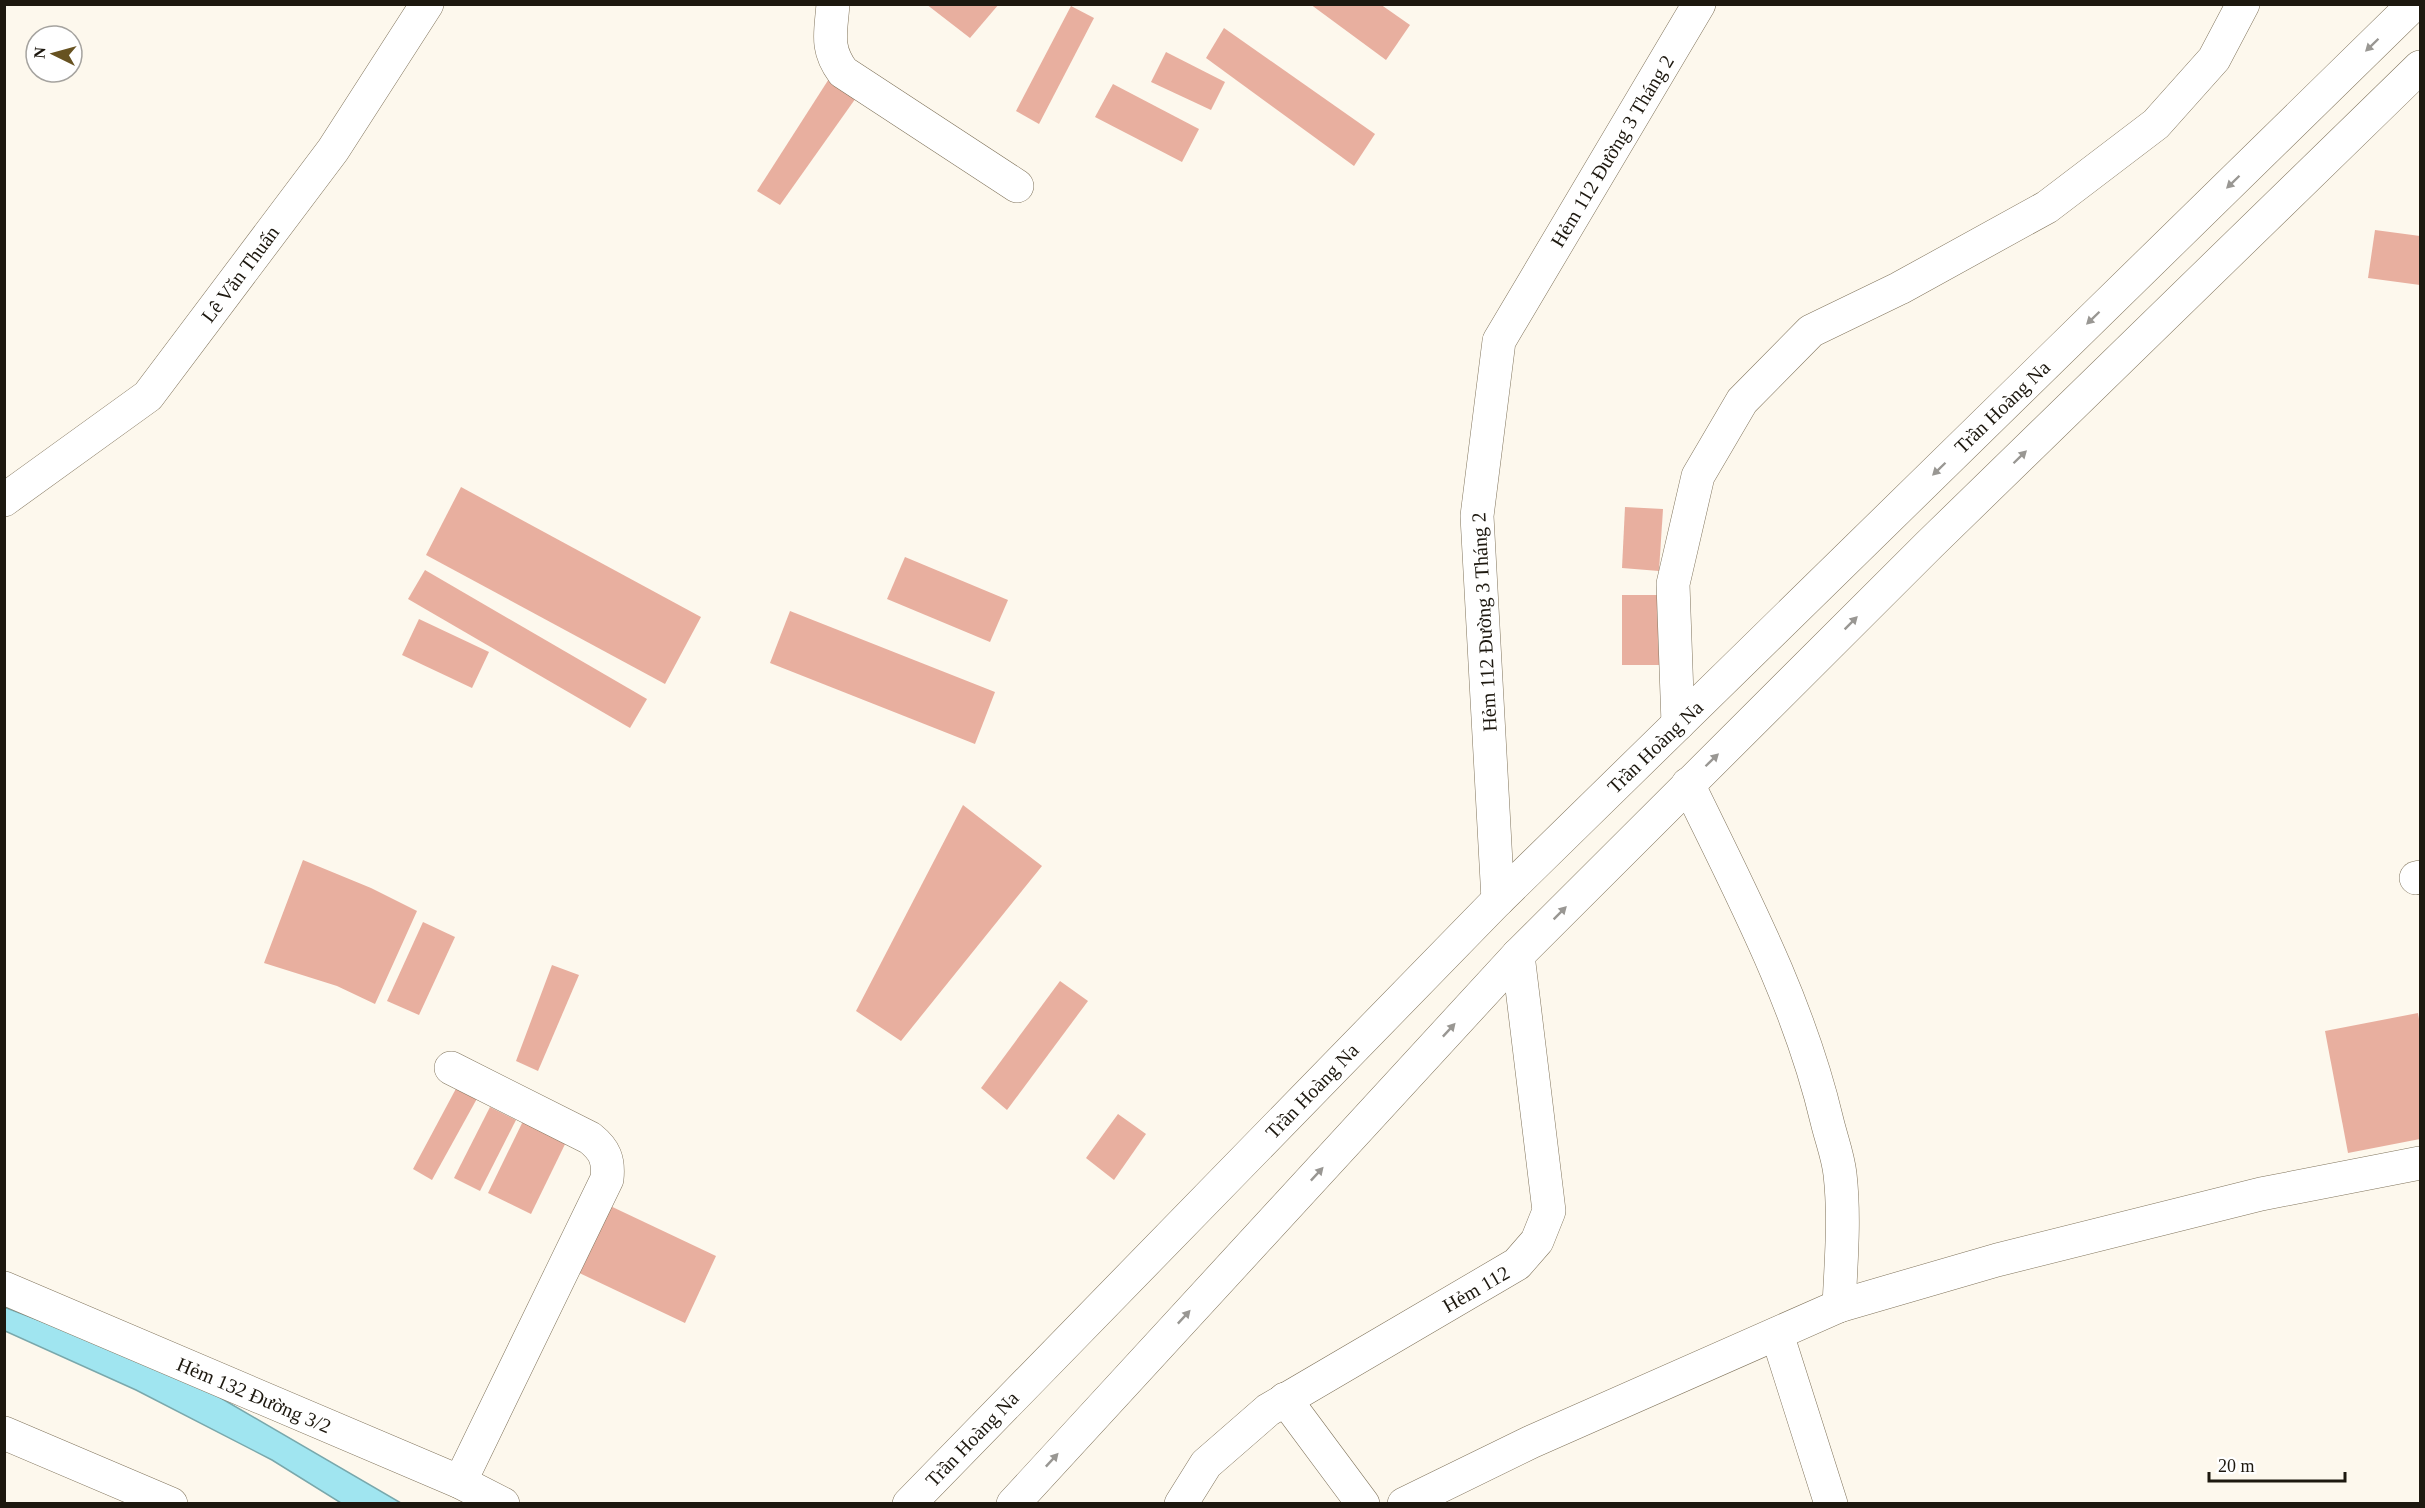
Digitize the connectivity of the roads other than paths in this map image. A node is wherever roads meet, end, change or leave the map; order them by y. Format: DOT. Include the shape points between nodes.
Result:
graph roads {
  1 [pos="428,4"];
  2 [pos="833,4"];
  3 [pos="1699,4"];
  4 [pos="2243,4"];
  5 [pos="2414,4"];
  6 [pos="2421,67"];
  7 [pos="1017,186"];
  8 [pos="4,500"];
  9 [pos="1678,724"];
  10 [pos="1689,784"];
  11 [pos="1498,900"];
  12 [pos="1518,955"];
  13 [pos="450,1068"];
  14 [pos="2421,1163"];
  15 [pos="4,1288"];
  16 [pos="1839,1306"];
  17 [pos="1777,1334"];
  18 [pos="1285,1399"];
  19 [pos="4,1433"];
  20 [pos="460,1482"];
  21 [pos="171,1503"];
  22 [pos="503,1503"];
  23 [pos="909,1503"];
  24 [pos="1013,1503"];
  25 [pos="1181,1503"];
  26 [pos="1363,1503"];
  27 [pos="1404,1503"];
  28 [pos="1831,1503"];
  1 -- 8 [label="main road, Lê Văn Thuấn" via="333,150 148,396"];
  2 -- 7 [label="main road" via="830,41 833,59 843,72"];
  3 -- 11 [label="main road, Hẻm 112 Đường 3 Tháng 2" via="1499,341 1477,516"];
  4 -- 9 [label="main road" via="2214,58 2156,124 2047,207 1900,288 1811,331 1742,401 1698,476 1673,584"];
  5 -- 9 [label="main road, Trần Hoàng Na, one-way"];
  10 -- 6 [label="main road, one-way"];
  9 -- 11 [label="main road, Trần Hoàng Na"];
  12 -- 10 [label="main road, one-way"];
  10 -- 16 [label="main road" via="1795,1015 1821,1094 1840,1173 1843,1236"];
  11 -- 23 [label="main road, Trần Hoàng Na"];
  12 -- 18 [label="main road, Hẻm 112" via="1549,1211 1537,1241 1517,1264"];
  24 -- 12 [label="main road, one-way"];
  13 -- 20 [label="main road" via="591,1138 606,1154 608,1166 606,1179"];
  14 -- 16 [label="main road" via="2261,1194 1997,1260"];
  15 -- 20 [label="main road, Hẻm 132 Đường 3/2"];
  16 -- 17 [label="main road"];
  17 -- 27 [label="main road" via="1531,1442"];
  17 -- 28 [label="main road"];
  18 -- 25 [label="main road, Hẻm 112" via="1206,1464"];
  18 -- 26 [label="main road"];
  19 -- 21 [label="main road"];
  20 -- 22 [label="main road, Hẻm 132 Đường 3/2"];
}
